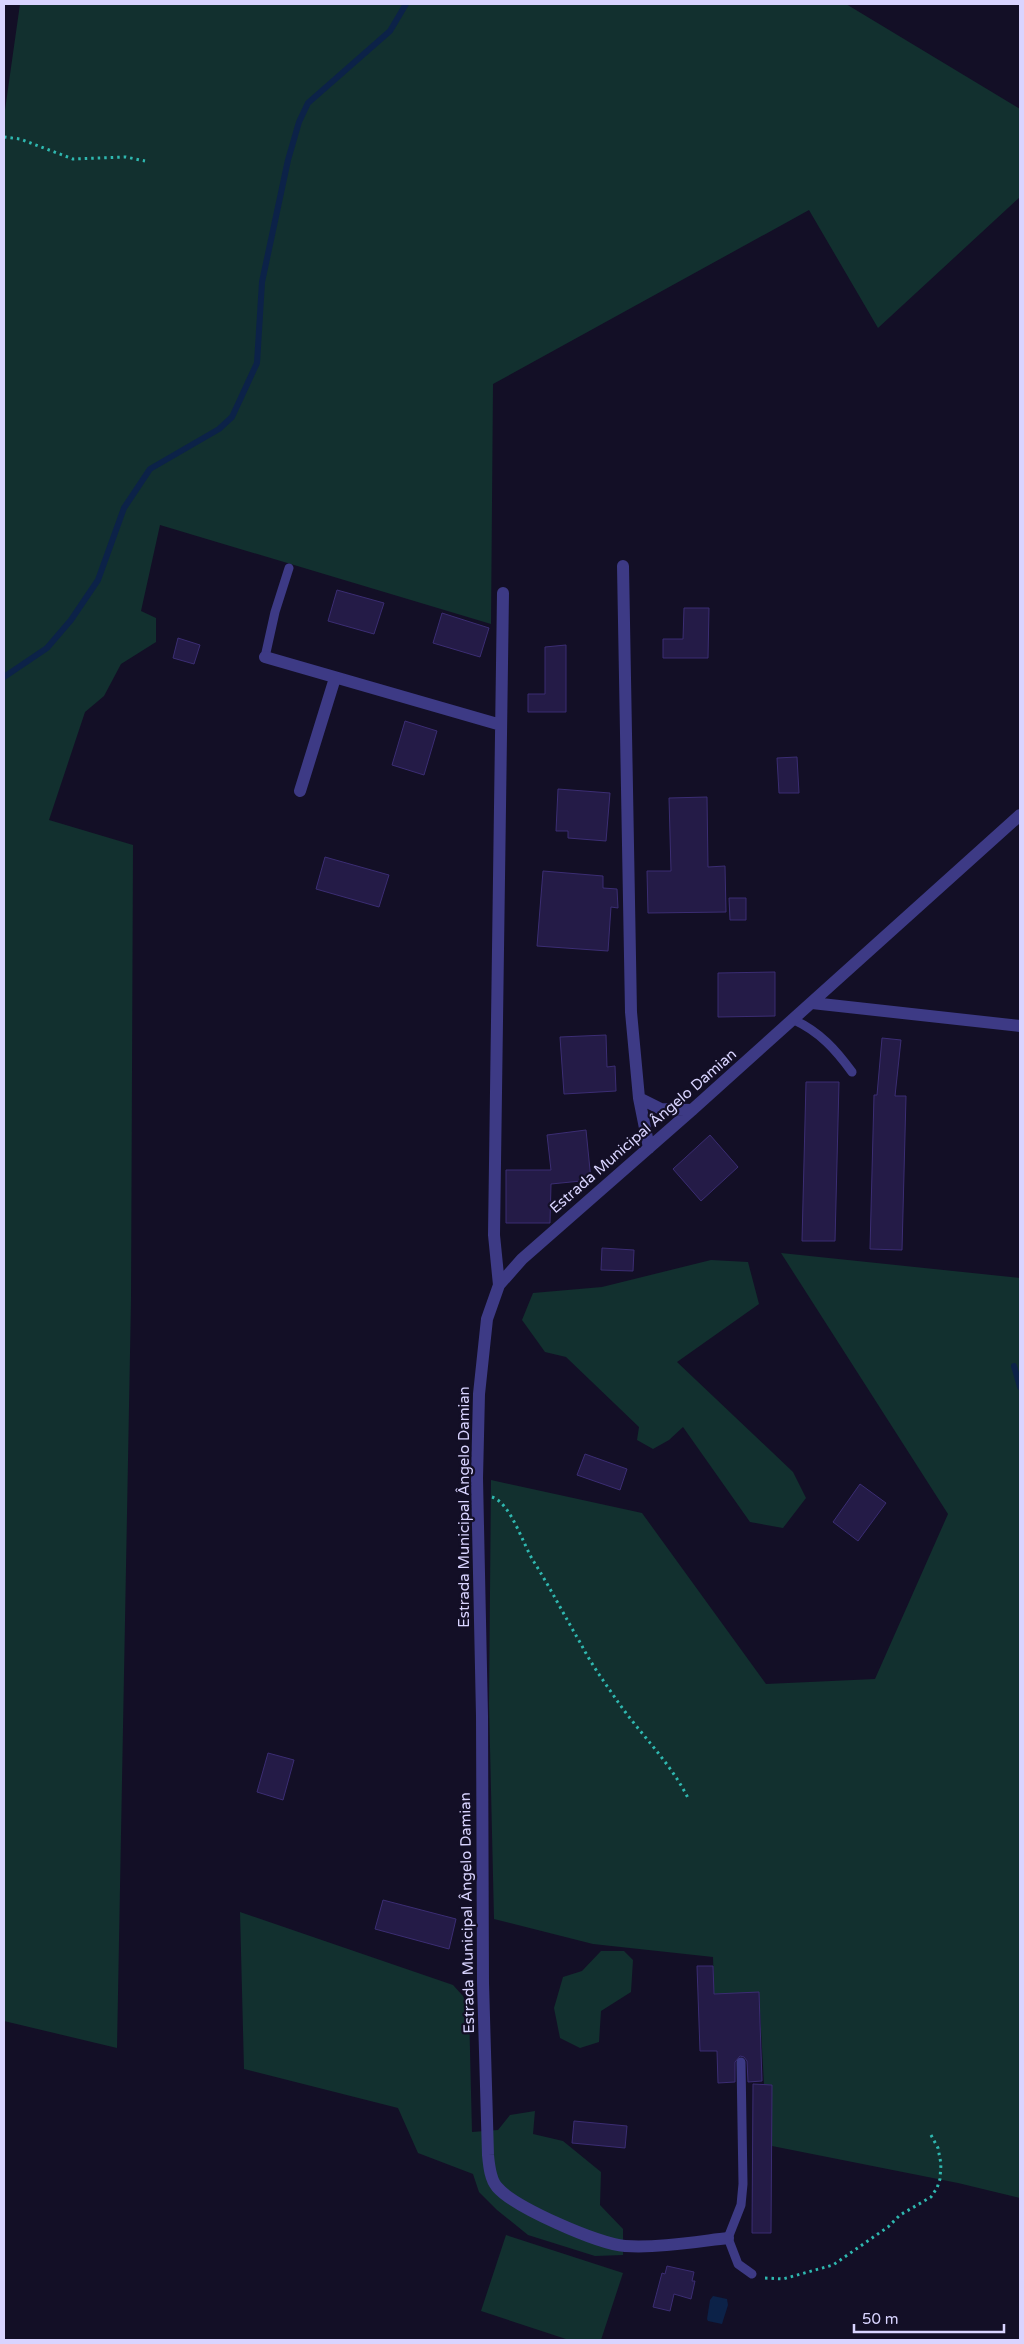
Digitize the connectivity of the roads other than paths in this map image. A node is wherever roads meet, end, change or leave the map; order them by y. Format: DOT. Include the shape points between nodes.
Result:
graph roads {
  1 [pos="623,566"];
  2 [pos="289,568"];
  3 [pos="503,593"];
  4 [pos="265,657"];
  5 [pos="335,678"];
  6 [pos="502,726"];
  7 [pos="300,791"];
  8 [pos="1020,815"];
  9 [pos="812,1003"];
  10 [pos="794,1020"];
  11 [pos="1020,1026"];
  12 [pos="852,1072"];
  13 [pos="639,1098"];
  14 [pos="692,1110"];
  15 [pos="649,1148"];
  16 [pos="499,1286"];
  17 [pos="741,2062"];
  18 [pos="728,2238"];
  19 [pos="752,2274"];
  1 -- 13 [label="street" via="629,962"];
  2 -- 4 [label="lane"];
  3 -- 6 [label="street"];
  4 -- 5 [label="street"];
  5 -- 6 [label="street"];
  5 -- 7 [label="street"];
  6 -- 16 [label="street" via="494,1235"];
  8 -- 9 [label="street, Estrada Municipal Ângelo Damian"];
  9 -- 10 [label="street, Estrada Municipal Ângelo Damian"];
  9 -- 11 [label="street"];
  10 -- 12 [label="lane" via="809,1026 824,1038"];
  10 -- 14 [label="street, Estrada Municipal Ângelo Damian"];
  13 -- 14 [label="street" via="661,1109"];
  13 -- 15 [label="street"];
  14 -- 15 [label="street, Estrada Municipal Ângelo Damian"];
  15 -- 16 [label="street, Estrada Municipal Ângelo Damian" via="522,1259"];
  16 -- 18 [label="street, Estrada Municipal Ângelo Damian" via="487,1319 481,1361 478,1495 483,1982 491,2174 496,2186 515,2202 598,2240 626,2246"];
  17 -- 18 [label="lane" via="743,2184 741,2205"];
  18 -- 19 [label="lane" via="738,2264"];
}
